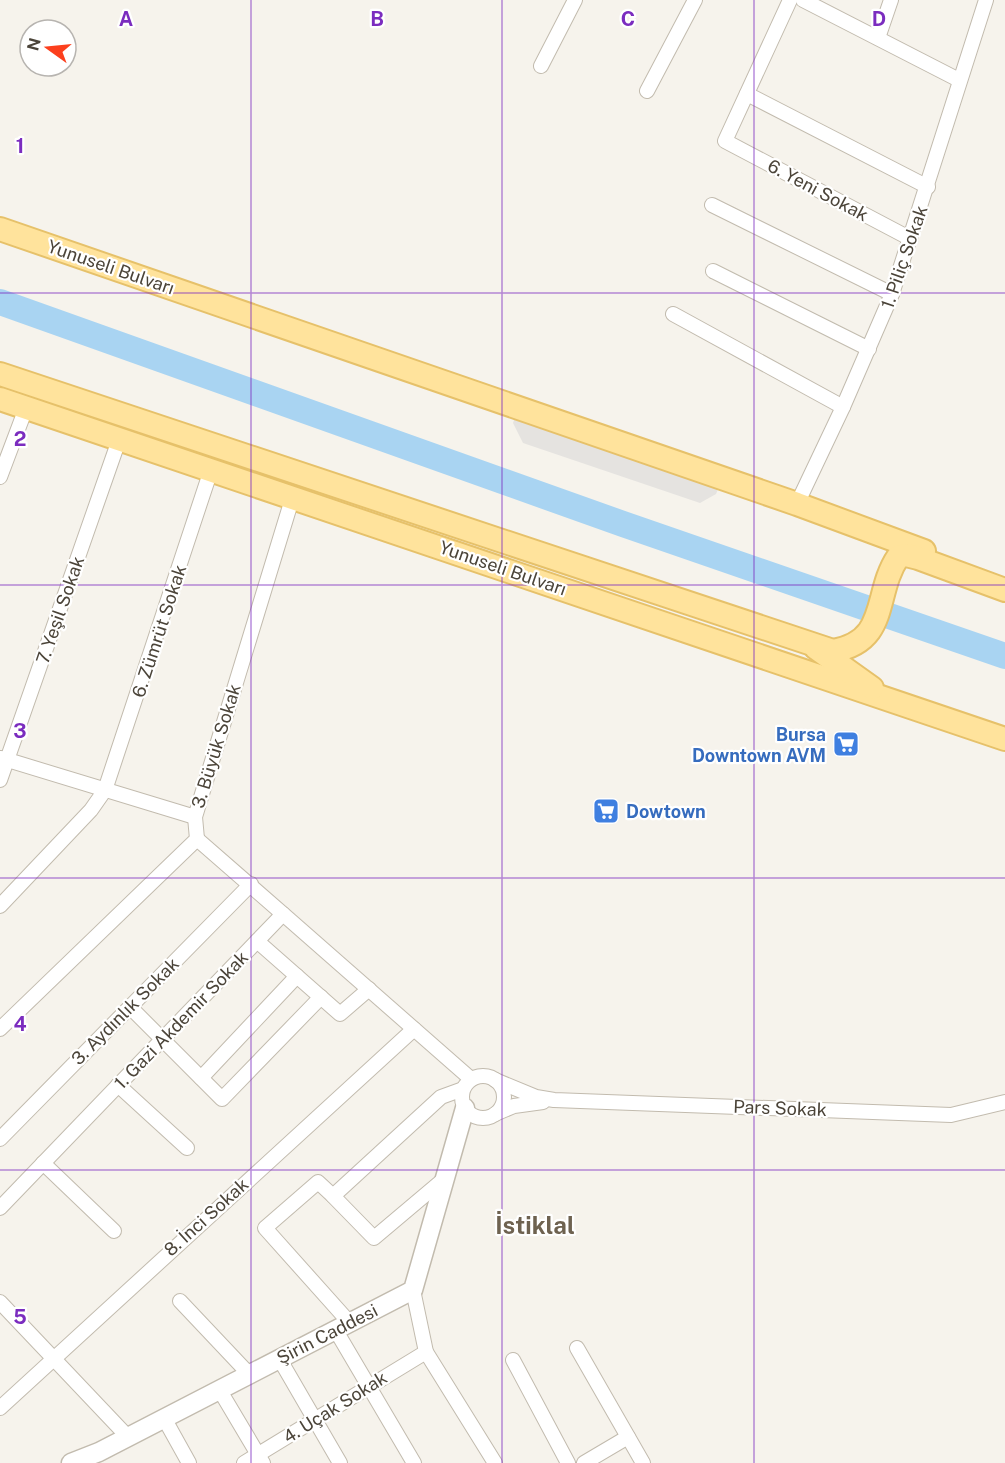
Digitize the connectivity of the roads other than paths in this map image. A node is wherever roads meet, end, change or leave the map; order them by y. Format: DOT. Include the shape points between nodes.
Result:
graph roads {
  1 [pos="575,0"];
  2 [pos="695,0"];
  3 [pos="790,0"];
  4 [pos="803,0"];
  5 [pos="891,0"];
  6 [pos="986,0"];
  7 [pos="878,38"];
  8 [pos="541,66"];
  9 [pos="959,80"];
  10 [pos="647,91"];
  11 [pos="747,93"];
  12 [pos="928,186"];
  13 [pos="712,205"];
  14 [pos="0,229"];
  15 [pos="911,239"];
  16 [pos="712,271"];
  17 [pos="892,294"];
  18 [pos="673,314"];
  19 [pos="869,349"];
  20 [pos="0,374"];
  21 [pos="0,399"];
  22 [pos="843,407"];
  23 [pos="26,408"];
  24 [pos="119,440"];
  25 [pos="211,470"];
  26 [pos="0,477"];
  27 [pos="293,496"];
  28 [pos="797,504"];
  29 [pos="1005,579"];
  30 [pos="1005,590"];
  31 [pos="815,647"];
  32 [pos="900,705"];
  33 [pos="1005,739"];
  34 [pos="4,759"];
  35 [pos="0,780"];
  36 [pos="105,790"];
  37 [pos="195,816"];
  38 [pos="197,839"];
  39 [pos="251,884"];
  40 [pos="0,906"];
  41 [pos="283,914"];
  42 [pos="257,941"];
  43 [pos="297,976"];
  44 [pos="369,989"];
  45 [pos="321,997"];
  46 [pos="130,1007"];
  47 [pos="0,1029"];
  48 [pos="414,1029"];
  49 [pos="162,1040"];
  50 [pos="201,1078"];
  51 [pos="495,1080"];
  52 [pos="467,1084"];
  53 [pos="118,1086"];
  54 [pos="554,1100"];
  55 [pos="1005,1102"];
  56 [pos="465,1108"];
  57 [pos="494,1115"];
  58 [pos="0,1138"];
  59 [pos="187,1148"];
  60 [pos="43,1163"];
  61 [pos="444,1179"];
  62 [pos="333,1196"];
  63 [pos="0,1208"];
  64 [pos="114,1231"];
  65 [pos="413,1290"];
  66 [pos="180,1301"];
  67 [pos="0,1302"];
  68 [pos="342,1326"];
  69 [pos="577,1348"];
  70 [pos="426,1352"];
  71 [pos="53,1357"];
  72 [pos="279,1358"];
  73 [pos="513,1360"];
  74 [pos="249,1374"];
  75 [pos="368,1385"];
  76 [pos="219,1389"];
  77 [pos="0,1408"];
  78 [pos="164,1418"];
  79 [pos="314,1419"];
  80 [pos="128,1437"];
  81 [pos="628,1437"];
  82 [pos="102,1457"];
  83 [pos="260,1459"];
  84 [pos="71,1463"];
  85 [pos="189,1463"];
  86 [pos="244,1463"];
  87 [pos="340,1463"];
  88 [pos="414,1463"];
  89 [pos="495,1463"];
  90 [pos="568,1463"];
  91 [pos="584,1463"];
  92 [pos="643,1463"];
  1 -- 8 [label="street"];
  2 -- 10 [label="street"];
  3 -- 11 [label="street"];
  4 -- 7 [label="street"];
  5 -- 7 [label="street"];
  6 -- 9 [label="street, 1. Piliç Sokak"];
  7 -- 9 [label="street"];
  9 -- 12 [label="street, 1. Piliç Sokak"];
  11 -- 12 [label="street"];
  11 -- 15 [label="street, 6. Yeni Sokak" via="725,141"];
  12 -- 15 [label="street, 1. Piliç Sokak"];
  13 -- 17 [label="street"];
  14 -- 28 [label="main road, Yunuseli Bulvarı"];
  15 -- 17 [label="street, 1. Piliç Sokak"];
  16 -- 19 [label="street"];
  17 -- 19 [label="street, 1. Piliç Sokak"];
  18 -- 22 [label="street"];
  19 -- 22 [label="street, 1. Piliç Sokak"];
  20 -- 31 [label="main road, Yunuseli Bulvarı"];
  21 -- 23 [label="main road, Yunuseli Bulvarı"];
  22 -- 28 [label="street, 1. Piliç Sokak"];
  23 -- 24 [label="main road, Yunuseli Bulvarı"];
  23 -- 26 [label="street"];
  24 -- 25 [label="main road, Yunuseli Bulvarı"];
  24 -- 34 [label="street, 7. Yeşil Sokak"];
  25 -- 27 [label="main road, Yunuseli Bulvarı"];
  25 -- 36 [label="street, 6. Zümrüt Sokak"];
  27 -- 32 [label="main road, Yunuseli Bulvarı"];
  27 -- 37 [label="street, 3. Büyük Sokak"];
  28 -- 29 [label="main road, Yunuseli Bulvarı"];
  30 -- 31 [label="main road" via="906,555 898,557 870,633 848,648 833,651"];
  31 -- 32 [label="main road"];
  32 -- 33 [label="main road, Yunuseli Bulvarı"];
  34 -- 35 [label="street, 7. Yeşil Sokak"];
  34 -- 36 [label="street"];
  36 -- 37 [label="street"];
  36 -- 40 [label="street, 6. Zümrüt Sokak" via="91,810"];
  37 -- 38 [label="street, 3. Büyük Sokak"];
  38 -- 39 [label="street"];
  38 -- 47 [label="street"];
  39 -- 41 [label="street"];
  39 -- 46 [label="street, 3. Aydınlık Sokak"];
  41 -- 42 [label="street, 1. Gazi Akdemir Sokak"];
  41 -- 44 [label="street"];
  42 -- 43 [label="street"];
  42 -- 49 [label="street, 1. Gazi Akdemir Sokak"];
  43 -- 45 [label="street"];
  43 -- 50 [label="street"];
  44 -- 45 [label="street" via="340,1014"];
  44 -- 48 [label="street"];
  45 -- 50 [label="street" via="222,1099"];
  46 -- 49 [label="street"];
  46 -- 58 [label="street, 3. Aydınlık Sokak"];
  48 -- 52 [label="street"];
  48 -- 71 [label="street, 8. İnci Sokak"];
  49 -- 50 [label="street"];
  49 -- 53 [label="street, 1. Gazi Akdemir Sokak"];
  51 -- 52 [label="street" via="483,1076"];
  51 -- 54 [label="street"];
  51 -- 57 [label="street" via="504,1098"];
  52 -- 56 [label="street"];
  52 -- 62 [label="street" via="441,1097"];
  53 -- 59 [label="street"];
  53 -- 60 [label="street, 1. Gazi Akdemir Sokak"];
  54 -- 55 [label="street, Pars Sokak" via="951,1115"];
  54 -- 57 [label="street" via="514,1106"];
  56 -- 57 [label="street" via="481,1118"];
  56 -- 61 [label="street"];
  60 -- 63 [label="street, 1. Gazi Akdemir Sokak"];
  60 -- 64 [label="street"];
  61 -- 62 [label="street" via="374,1238"];
  61 -- 65 [label="street"];
  62 -- 68 [label="street" via="318,1182 265,1228"];
  65 -- 68 [label="street, Şirin Caddesi"];
  65 -- 70 [label="street"];
  66 -- 74 [label="street"];
  67 -- 71 [label="street"];
  68 -- 72 [label="street, Şirin Caddesi"];
  68 -- 75 [label="street"];
  69 -- 81 [label="street"];
  70 -- 75 [label="street, 4. Uçak Sokak"];
  70 -- 89 [label="street"];
  71 -- 77 [label="street, 8. İnci Sokak"];
  71 -- 80 [label="street"];
  72 -- 74 [label="street, Şirin Caddesi"];
  72 -- 79 [label="street"];
  73 -- 90 [label="street"];
  74 -- 76 [label="street, Şirin Caddesi"];
  75 -- 79 [label="street, 4. Uçak Sokak"];
  75 -- 88 [label="street"];
  76 -- 78 [label="street, Şirin Caddesi"];
  76 -- 83 [label="street"];
  78 -- 80 [label="street, Şirin Caddesi"];
  78 -- 85 [label="street"];
  79 -- 83 [label="street, 4. Uçak Sokak"];
  79 -- 87 [label="street"];
  80 -- 82 [label="street, Şirin Caddesi"];
  81 -- 91 [label="street"];
  81 -- 92 [label="street"];
  82 -- 84 [label="street, Şirin Caddesi"];
  83 -- 86 [label="street, 4. Uçak Sokak"];
}
